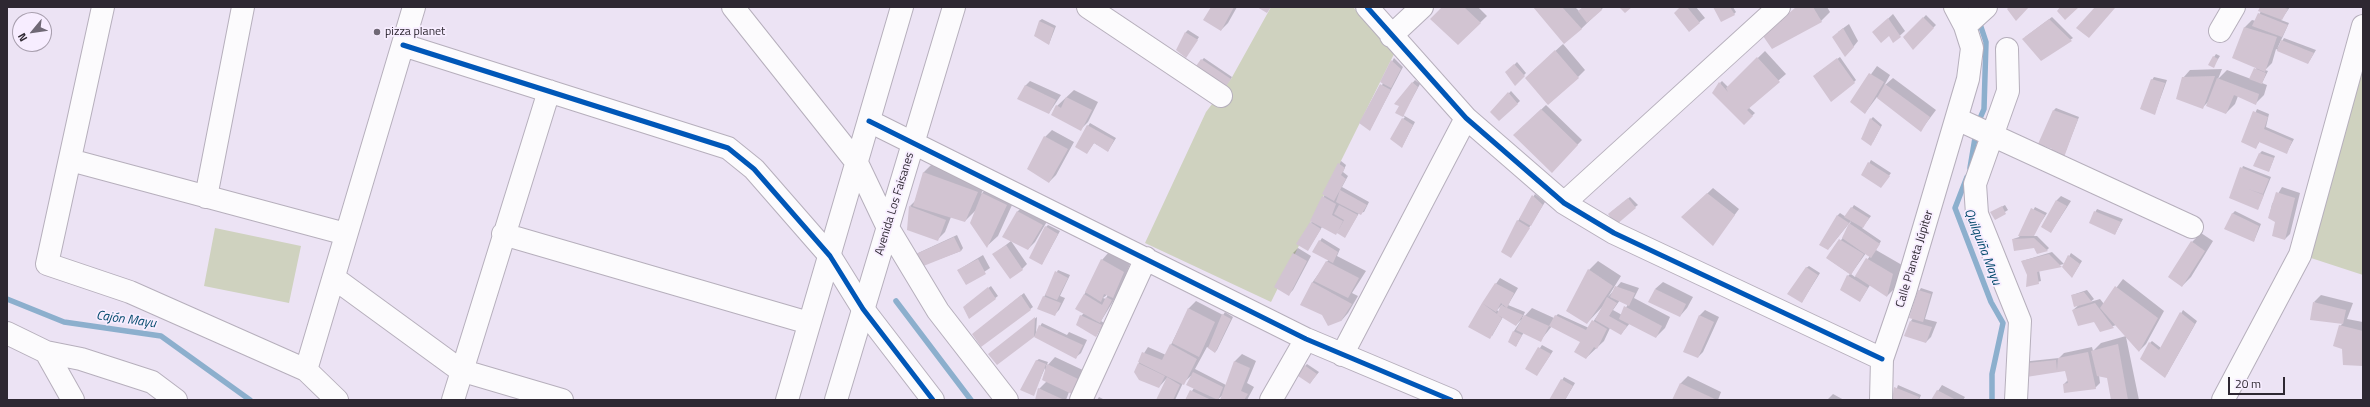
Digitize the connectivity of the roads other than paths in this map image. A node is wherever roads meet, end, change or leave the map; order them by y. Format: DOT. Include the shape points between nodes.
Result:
graph roads {
  1 [pos="103,7"];
  2 [pos="243,7"];
  3 [pos="414,7"];
  4 [pos="733,7"];
  5 [pos="902,7"];
  6 [pos="954,7"];
  7 [pos="1088,7"];
  8 [pos="1367,7"];
  9 [pos="1422,7"];
  10 [pos="1779,7"];
  11 [pos="1955,7"];
  12 [pos="1986,7"];
  13 [pos="2234,7"];
  14 [pos="1965,26"];
  15 [pos="2363,26"];
  16 [pos="2220,32"];
  17 [pos="1391,36"];
  18 [pos="403,45"];
  19 [pos="2007,49"];
  20 [pos="548,91"];
  21 [pos="1221,96"];
  22 [pos="1466,118"];
  23 [pos="1957,119"];
  24 [pos="869,121"];
  25 [pos="1993,135"];
  26 [pos="914,142"];
  27 [pos="70,160"];
  28 [pos="857,163"];
  29 [pos="206,197"];
  30 [pos="1564,203"];
  31 [pos="2192,227"];
  32 [pos="888,228"];
  33 [pos="346,234"];
  34 [pos="503,234"];
  35 [pos="830,256"];
  36 [pos="1146,258"];
  37 [pos="334,278"];
  38 [pos="863,309"];
  39 [pos="809,323"];
  40 [pos="7,333"];
  41 [pos="1306,339"];
  42 [pos="46,352"];
  43 [pos="1342,355"];
  44 [pos="1882,359"];
  45 [pos="306,370"];
  46 [pos="460,370"];
  47 [pos="73,400"];
  48 [pos="176,400"];
  49 [pos="337,400"];
  50 [pos="453,400"];
  51 [pos="562,400"];
  52 [pos="787,400"];
  53 [pos="836,400"];
  54 [pos="933,400"];
  55 [pos="1007,400"];
  56 [pos="1081,400"];
  57 [pos="1271,400"];
  58 [pos="1451,400"];
  59 [pos="1881,400"];
  60 [pos="2016,400"];
  61 [pos="2223,400"];
  1 -- 27 [label="street"];
  2 -- 29 [label="street"];
  3 -- 18 [label="street"];
  4 -- 28 [label="street"];
  5 -- 24 [label="street"];
  6 -- 26 [label="street, Avenida Los Faisanes"];
  7 -- 21 [label="street"];
  8 -- 17 [label="street"];
  9 -- 17 [label="street"];
  10 -- 30 [label="street"];
  11 -- 14 [label="street, Calle Planeta Júpiter"];
  12 -- 14 [label="street"];
  13 -- 16 [label="street"];
  14 -- 23 [label="street, Calle Planeta Júpiter" via="1972,48 1968,79"];
  15 -- 61 [label="street" via="2300,254"];
  17 -- 22 [label="street"];
  18 -- 20 [label="street"];
  18 -- 33 [label="street"];
  19 -- 25 [label="street" via="2008,91"];
  20 -- 34 [label="street"];
  20 -- 35 [label="street" via="728,148 754,169"];
  22 -- 30 [label="street"];
  22 -- 43 [label="street"];
  23 -- 25 [label="street"];
  23 -- 44 [label="street, Calle Planeta Júpiter"];
  24 -- 26 [label="street"];
  24 -- 28 [label="street"];
  25 -- 31 [label="street"];
  25 -- 60 [label="street" via="1976,184 1977,214 2020,321"];
  26 -- 32 [label="street, Avenida Los Faisanes"];
  26 -- 36 [label="street"];
  27 -- 29 [label="street"];
  27 -- 45 [label="street" via="47,264 130,292"];
  28 -- 32 [label="street"];
  28 -- 35 [label="street"];
  29 -- 33 [label="street"];
  30 -- 44 [label="street" via="1614,233"];
  32 -- 38 [label="street, Avenida Los Faisanes"];
  32 -- 55 [label="street" via="938,311"];
  33 -- 37 [label="street"];
  34 -- 39 [label="street"];
  34 -- 46 [label="street"];
  35 -- 38 [label="street"];
  35 -- 39 [label="street"];
  36 -- 41 [label="street"];
  36 -- 56 [label="street"];
  37 -- 45 [label="street"];
  37 -- 46 [label="street"];
  38 -- 53 [label="street, Avenida Los Faisanes"];
  38 -- 54 [label="street"];
  39 -- 52 [label="street"];
  40 -- 42 [label="street"];
  41 -- 43 [label="street"];
  41 -- 57 [label="street"];
  42 -- 47 [label="street"];
  42 -- 48 [label="street" via="81,359 152,382"];
  43 -- 58 [label="street"];
  44 -- 59 [label="street, Calle Planeta Júpiter"];
  45 -- 49 [label="street"];
  46 -- 50 [label="street"];
  46 -- 51 [label="street"];
}
